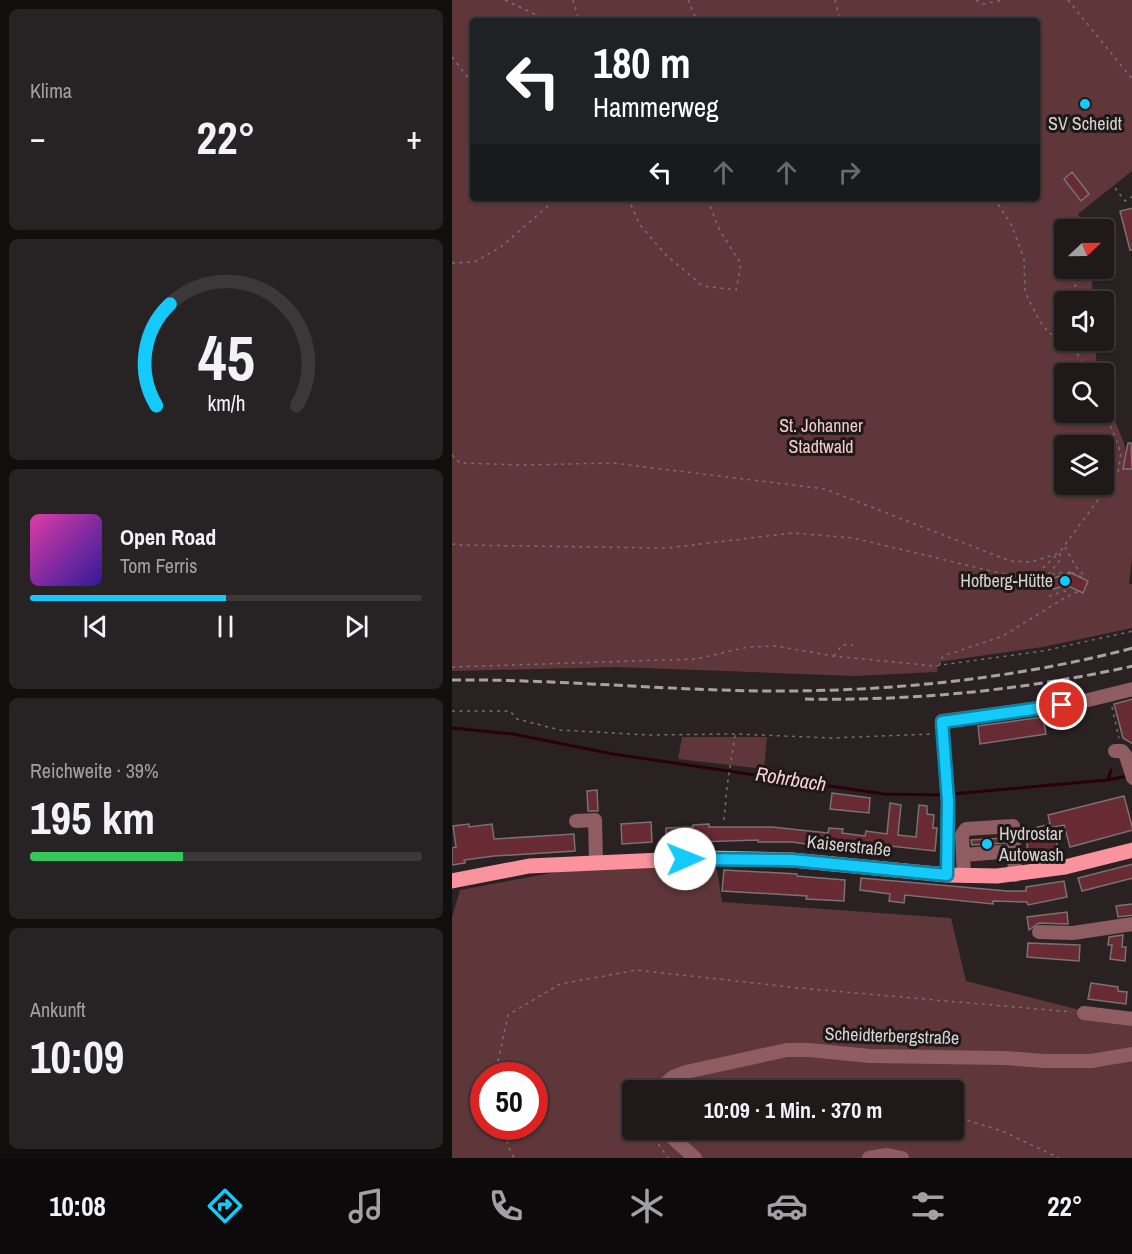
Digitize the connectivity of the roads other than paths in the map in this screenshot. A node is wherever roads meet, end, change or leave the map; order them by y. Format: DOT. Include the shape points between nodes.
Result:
graph roads {
  1 [pos="1133,689"];
  2 [pos="1117,745"];
  3 [pos="1131,773"];
  4 [pos="576,821"];
  5 [pos="1133,850"];
  6 [pos="1014,852"];
  7 [pos="963,855"];
  8 [pos="596,862"];
  9 [pos="947,875"];
  10 [pos="1015,875"];
  11 [pos="964,876"];
  12 [pos="452,881"];
  13 [pos="1133,924"];
  14 [pos="1039,933"];
  15 [pos="1084,1013"];
  16 [pos="1133,1018"];
  17 [pos="1133,1054"];
  18 [pos="670,1080"];
  19 [pos="668,1140"];
  20 [pos="695,1158"];
  21 [pos="869,1158"];
  22 [pos="902,1158"];
  1 -- 9 [label="street" via="1049,707 942,722"];
  2 -- 3 [label="street" via="1126,756"];
  4 -- 8 [label="street" via="595,820"];
  5 -- 10 [label="main road, Kaiserstraße"];
  6 -- 7 [label="street"];
  6 -- 7 [label="street" via="1013,826 966,829 962,835"];
  6 -- 10 [label="street"];
  7 -- 11 [label="street"];
  8 -- 9 [label="main road, Kaiserstraße" via="792,860"];
  8 -- 12 [label="main road, Kaiserstraße" via="529,866"];
  9 -- 11 [label="main road, Kaiserstraße"];
  10 -- 11 [label="main road, Kaiserstraße"];
  13 -- 14 [label="street" via="1073,933"];
  15 -- 16 [label="street"];
  17 -- 18 [label="street, Scheidterbergstraße" via="1091,1061 787,1050 686,1072"];
  19 -- 20 [label="street"];
  21 -- 22 [label="street"];
}
